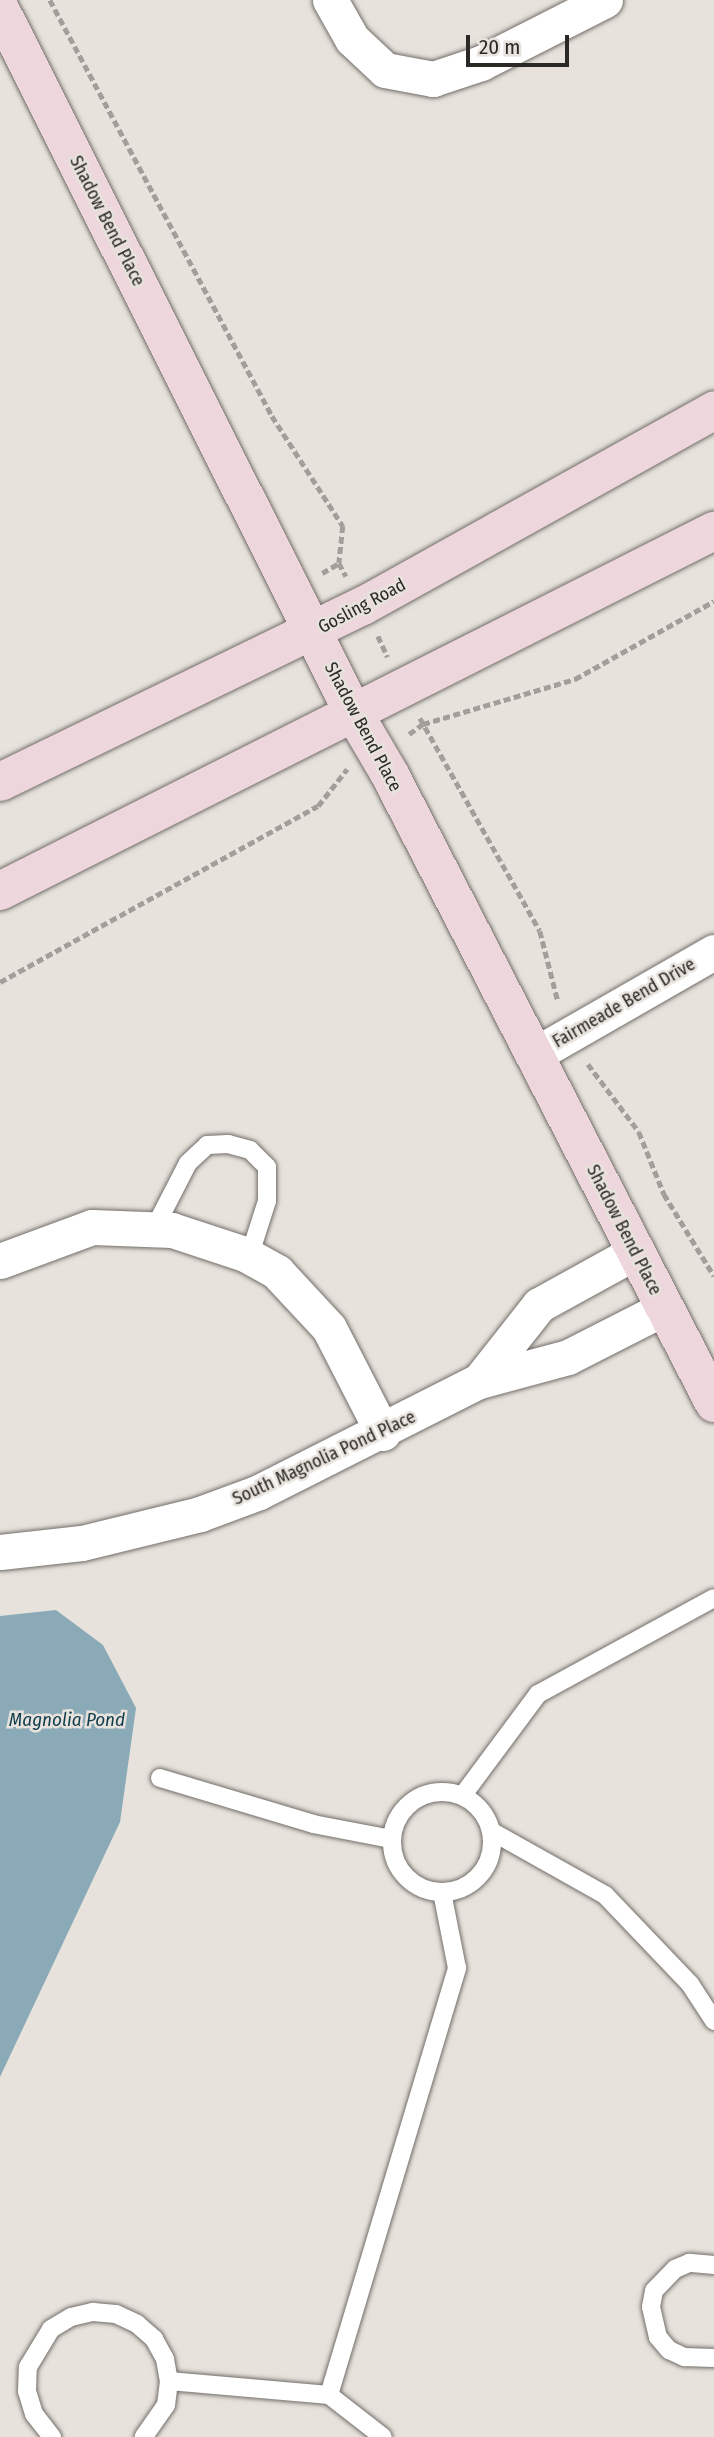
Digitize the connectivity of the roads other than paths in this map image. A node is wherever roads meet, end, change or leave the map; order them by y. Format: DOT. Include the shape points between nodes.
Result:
graph roads {
  1 [pos="330,0"];
  2 [pos="605,0"];
  3 [pos="0,9"];
  4 [pos="714,411"];
  5 [pos="714,531"];
  6 [pos="313,632"];
  7 [pos="352,710"];
  8 [pos="0,782"];
  9 [pos="0,891"];
  10 [pos="714,952"];
  11 [pos="534,1055"];
  12 [pos="154,1229"];
  13 [pos="635,1252"];
  14 [pos="250,1256"];
  15 [pos="0,1261"];
  16 [pos="664,1308"];
  17 [pos="479,1381"];
  18 [pos="714,1403"];
  19 [pos="383,1433"];
  20 [pos="0,1552"];
  21 [pos="714,1598"];
  22 [pos="160,1778"];
  23 [pos="463,1795"];
  24 [pos="491,1831"];
  25 [pos="391,1839"];
  26 [pos="442,1892"];
  27 [pos="714,2021"];
  28 [pos="714,2265"];
  29 [pos="714,2358"];
  30 [pos="169,2381"];
  31 [pos="329,2395"];
  32 [pos="52,2437"];
  33 [pos="144,2437"];
  34 [pos="383,2437"];
  1 -- 2 [label="street" via="352,39 385,70 433,79 481,63"];
  3 -- 6 [label="main road, Shadow Bend Place"];
  4 -- 6 [label="main road, Gosling Road"];
  5 -- 7 [label="main road"];
  6 -- 7 [label="main road, Shadow Bend Place"];
  6 -- 8 [label="main road, Gosling Road"];
  7 -- 9 [label="main road"];
  7 -- 11 [label="main road, Shadow Bend Place" via="380,755"];
  10 -- 11 [label="street, Fairmeade Bend Drive"];
  11 -- 13 [label="main road, Shadow Bend Place"];
  12 -- 14 [label="street" via="210,1239"];
  12 -- 14 [label="lane" via="188,1163 207,1145 250,1150 267,1167 267,1189"];
  12 -- 15 [label="street" via="92,1227"];
  13 -- 16 [label="main road, Shadow Bend Place"];
  13 -- 17 [label="street, South Magnolia Pond Place" via="539,1305"];
  14 -- 19 [label="street" via="277,1272 329,1328"];
  16 -- 17 [label="street, South Magnolia Pond Place" via="568,1357"];
  16 -- 18 [label="main road, Shadow Bend Place"];
  17 -- 19 [label="street, South Magnolia Pond Place"];
  19 -- 20 [label="street, South Magnolia Pond Place" via="259,1492 200,1514 82,1543"];
  21 -- 23 [label="lane" via="538,1694"];
  22 -- 25 [label="lane" via="313,1824"];
  23 -- 24 [label="lane" via="477,1806"];
  23 -- 25 [label="lane" via="447,1791 415,1798 395,1823"];
  24 -- 26 [label="lane" via="485,1869 458,1890"];
  24 -- 27 [label="lane" via="605,1895 690,1983"];
  25 -- 26 [label="lane" via="400,1870 411,1882"];
  26 -- 31 [label="lane" via="457,1968"];
  28 -- 29 [label="lane" via="690,2263 675,2269 663,2278 650,2307 658,2337 669,2350 684,2357"];
  30 -- 31 [label="lane"];
  30 -- 32 [label="lane" via="165,2359 154,2339 137,2324 116,2314 93,2312 71,2317 51,2329 27,2367 33,2414"];
  30 -- 33 [label="lane" via="166,2405"];
  31 -- 34 [label="lane"];
}
